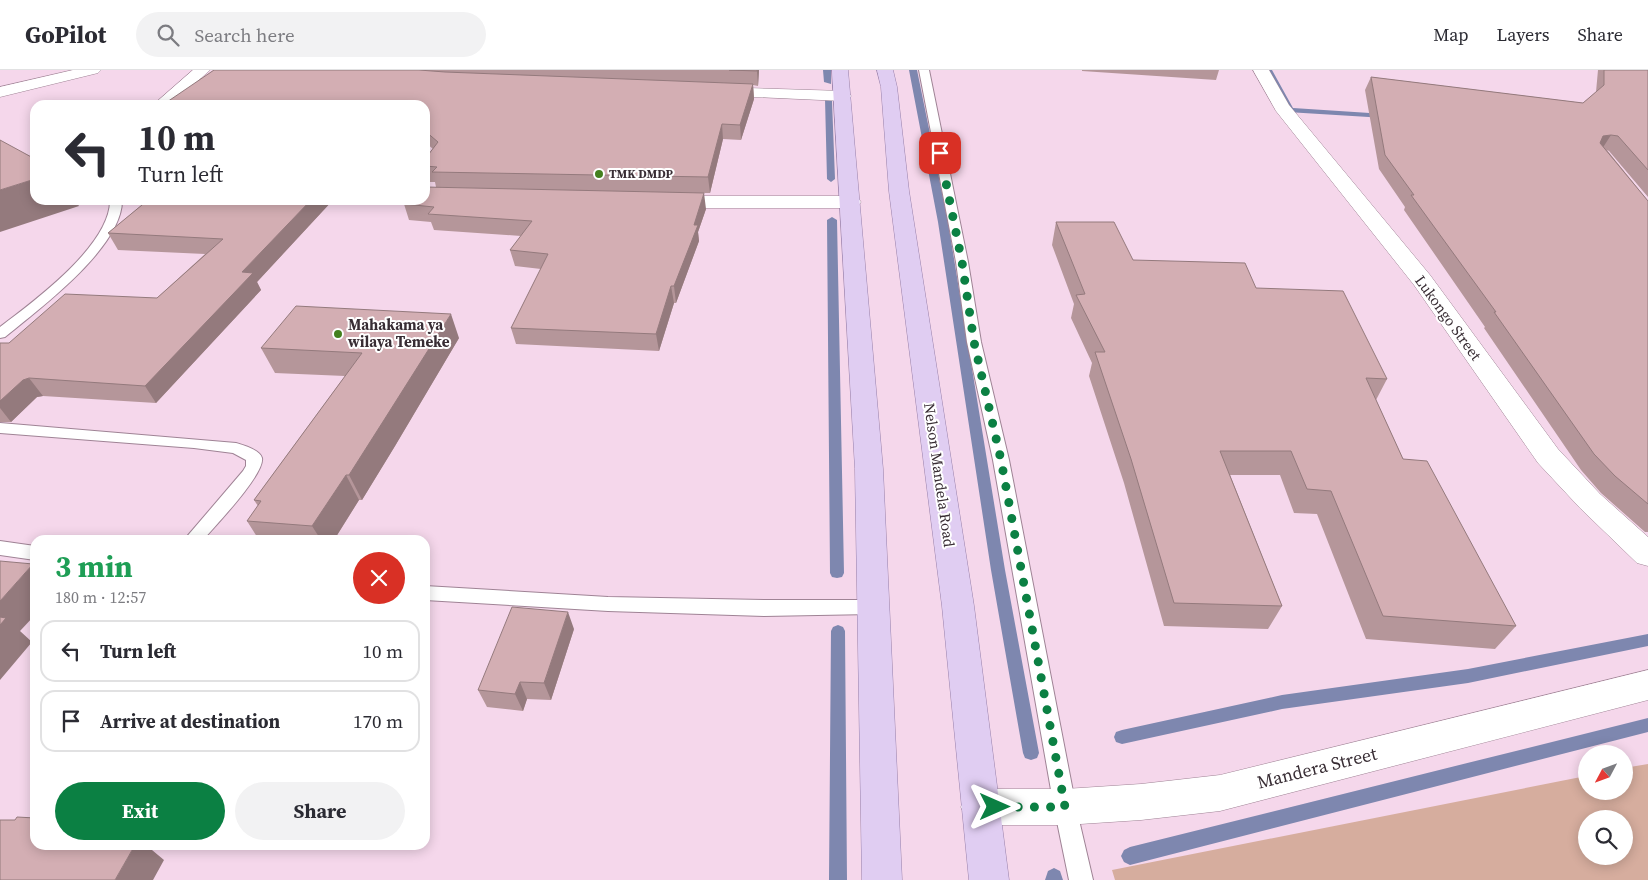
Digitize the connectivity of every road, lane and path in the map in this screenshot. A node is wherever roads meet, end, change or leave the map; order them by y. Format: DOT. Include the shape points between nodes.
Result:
graph roads {
  1 [pos="92,70"];
  2 [pos="202,70"];
  3 [pos="840,70"];
  4 [pos="885,70"];
  5 [pos="924,70"];
  6 [pos="1261,70"];
  7 [pos="702,91"];
  8 [pos="0,92"];
  9 [pos="844,96"];
  10 [pos="167,100"];
  11 [pos="648,202"];
  12 [pos="851,202"];
  13 [pos="115,205"];
  14 [pos="0,334"];
  15 [pos="0,428"];
  16 [pos="197,535"];
  17 [pos="0,548"];
  18 [pos="30,552"];
  19 [pos="1648,555"];
  20 [pos="430,593"];
  21 [pos="872,607"];
  22 [pos="1648,685"];
  23 [pos="980,807"];
  24 [pos="1065,807"];
  25 [pos="882,880"];
  26 [pos="989,880"];
  27 [pos="1081,880"];
  1 -- 8 [label="street"];
  2 -- 10 [label="street"];
  3 -- 9 [label="main road"];
  4 -- 23 [label="main road, Nelson Mandela Road" via="958,606"];
  5 -- 24 [label="lane"];
  6 -- 19 [label="street, Lukongo Street" via="1282,107 1422,280 1548,456"];
  7 -- 9 [label="street"];
  9 -- 12 [label="main road" via="843,120"];
  11 -- 12 [label="street"];
  12 -- 21 [label="main road" via="869,468"];
  13 -- 14 [label="lane" via="110,227 94,248 76,268"];
  15 -- 16 [label="lane" via="194,443 236,448 254,457 249,475"];
  17 -- 18 [label="lane"];
  20 -- 21 [label="lane" via="608,604"];
  21 -- 25 [label="main road"];
  22 -- 24 [label="street, Mandera Street" via="1220,793"];
  23 -- 24 [label="street, Mandera Street"];
  23 -- 26 [label="main road, Nelson Mandela Road"];
  24 -- 27 [label="lane"];
}
